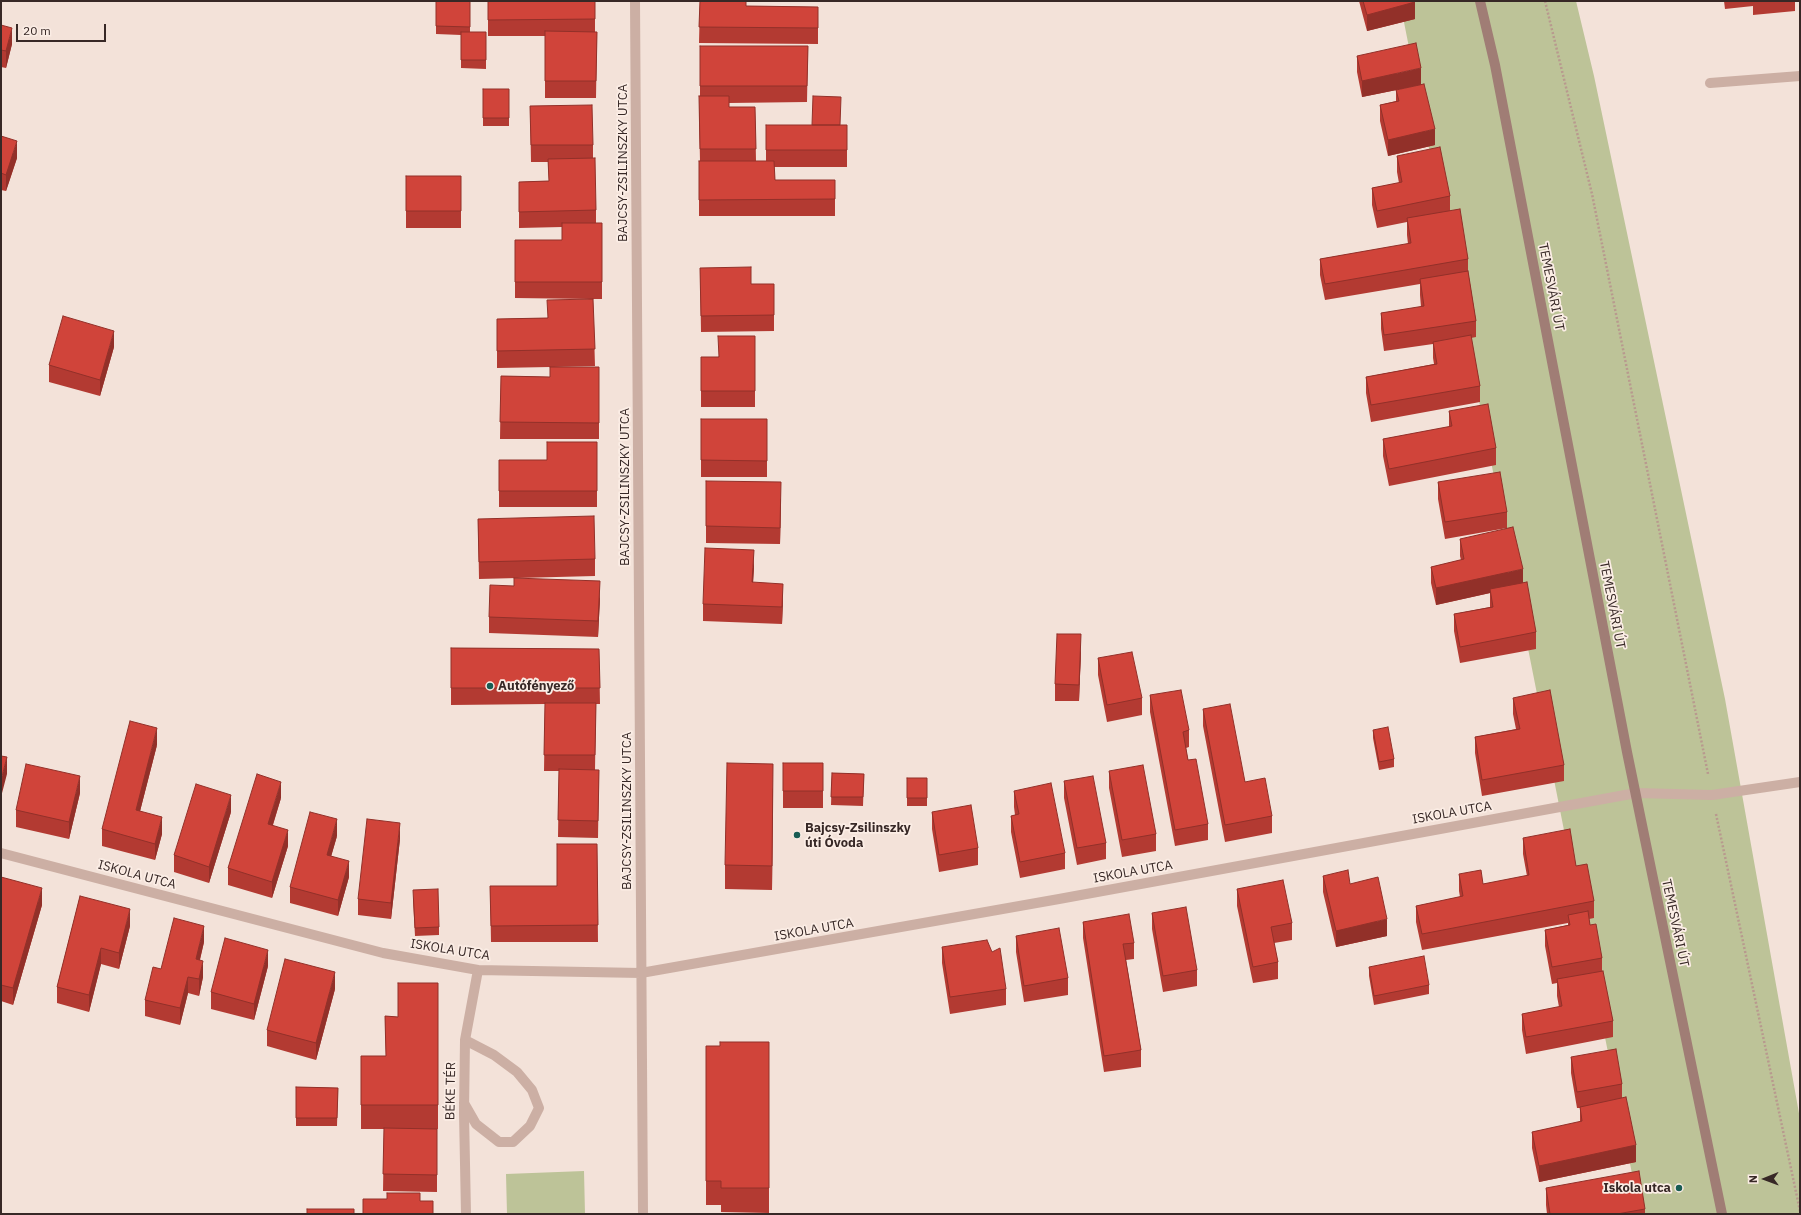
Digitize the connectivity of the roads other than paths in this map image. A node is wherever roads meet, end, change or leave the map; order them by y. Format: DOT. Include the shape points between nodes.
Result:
graph roads {
  1 [pos="635,1"];
  2 [pos="1480,1"];
  3 [pos="1800,76"];
  4 [pos="1710,83"];
  5 [pos="1800,782"];
  6 [pos="1636,793"];
  7 [pos="1,853"];
  8 [pos="478,970"];
  9 [pos="641,974"];
  10 [pos="465,1040"];
  11 [pos="464,1103"];
  12 [pos="466,1214"];
  13 [pos="643,1214"];
  14 [pos="1722,1214"];
  1 -- 9 [label="street, BAJCSY-ZSILINSZKY UTCA"];
  2 -- 6 [label="street, TEMESVÁRI ÚT" via="1498,81"];
  3 -- 4 [label="street"];
  5 -- 6 [label="street, ISKOLA UTCA" via="1712,795"];
  6 -- 9 [label="street, ISKOLA UTCA"];
  6 -- 14 [label="street, TEMESVÁRI ÚT"];
  7 -- 8 [label="street, ISKOLA UTCA" via="383,952"];
  8 -- 9 [label="street, ISKOLA UTCA"];
  8 -- 10 [label="street, BÉKE TÉR"];
  9 -- 13 [label="street"];
  10 -- 11 [label="street, BÉKE TÉR"];
  10 -- 11 [label="street" via="494,1055 518,1072 532,1090 539,1108 530,1126 513,1142 499,1142 476,1124"];
  11 -- 12 [label="street, BÉKE TÉR"];
}
